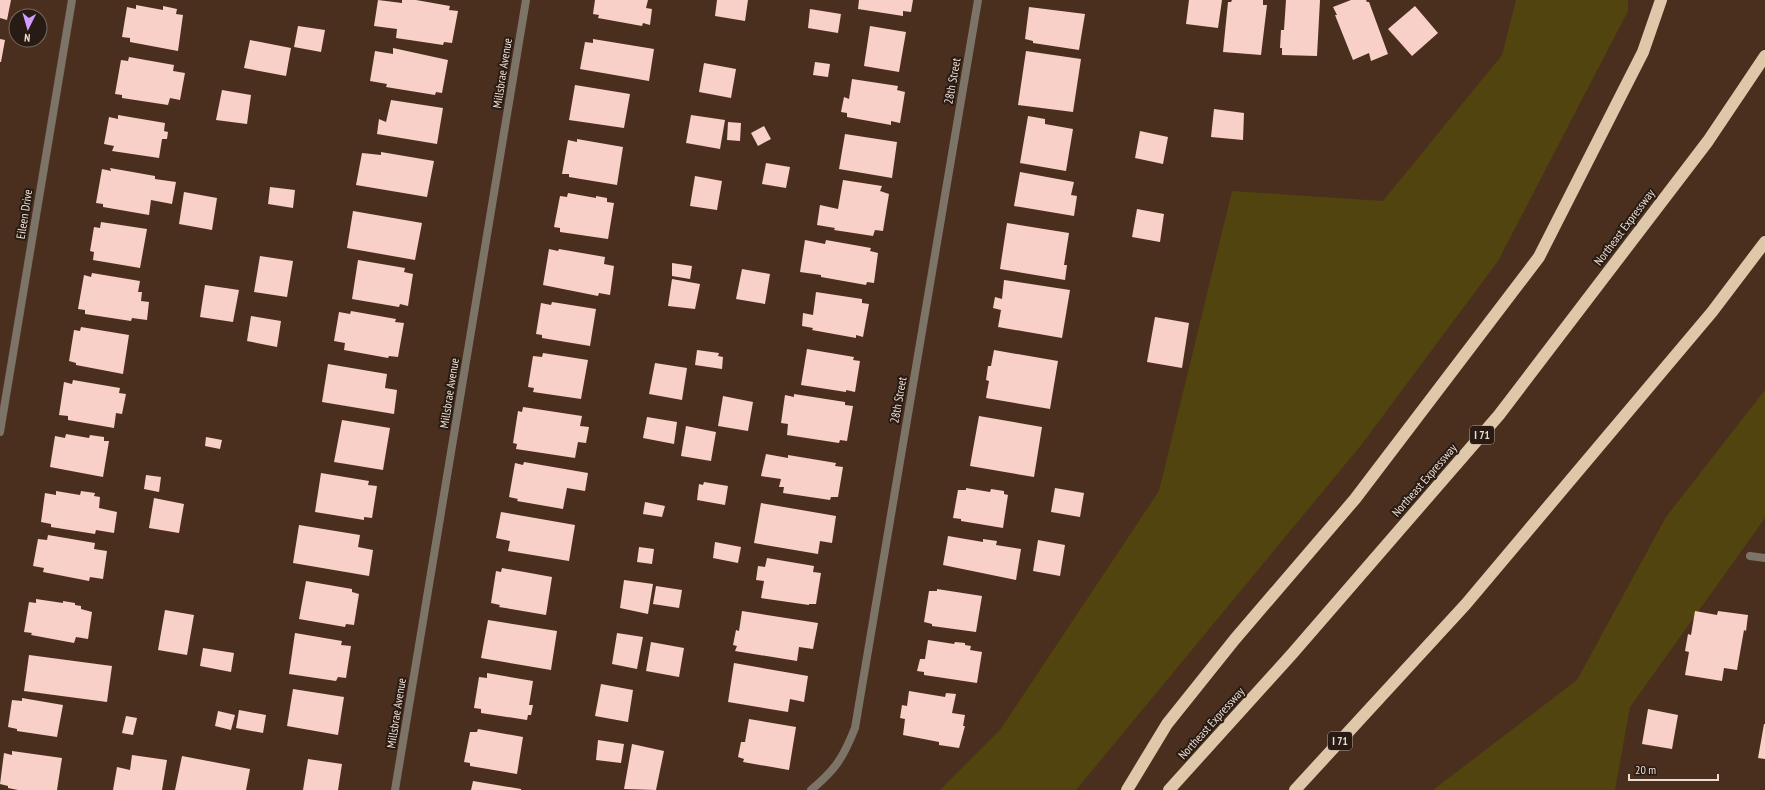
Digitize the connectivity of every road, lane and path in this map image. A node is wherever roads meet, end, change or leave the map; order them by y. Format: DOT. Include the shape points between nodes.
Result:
graph roads {
  1 [pos="72,0"];
  2 [pos="526,0"];
  3 [pos="978,0"];
  4 [pos="1661,0"];
  5 [pos="1765,56"];
  6 [pos="1765,242"];
  7 [pos="0,432"];
  8 [pos="1750,556"];
  9 [pos="1765,558"];
  10 [pos="396,790"];
  11 [pos="811,790"];
  12 [pos="1127,790"];
  13 [pos="1169,790"];
  14 [pos="1294,790"];
  1 -- 7 [label="street, Eileen Drive"];
  2 -- 10 [label="street, Millsbrae Avenue"];
  3 -- 11 [label="street, 28th Street" via="855,728 845,753 830,774"];
  4 -- 12 [label="highway" via="1643,52 1539,256 1355,499 1235,639 1167,724"];
  5 -- 13 [label="highway, Northeast Expressway / I 71" via="1708,141 1499,415 1292,654"];
  6 -- 14 [label="highway, I 71" via="1712,312 1466,604"];
  8 -- 9 [label="street"];
}
